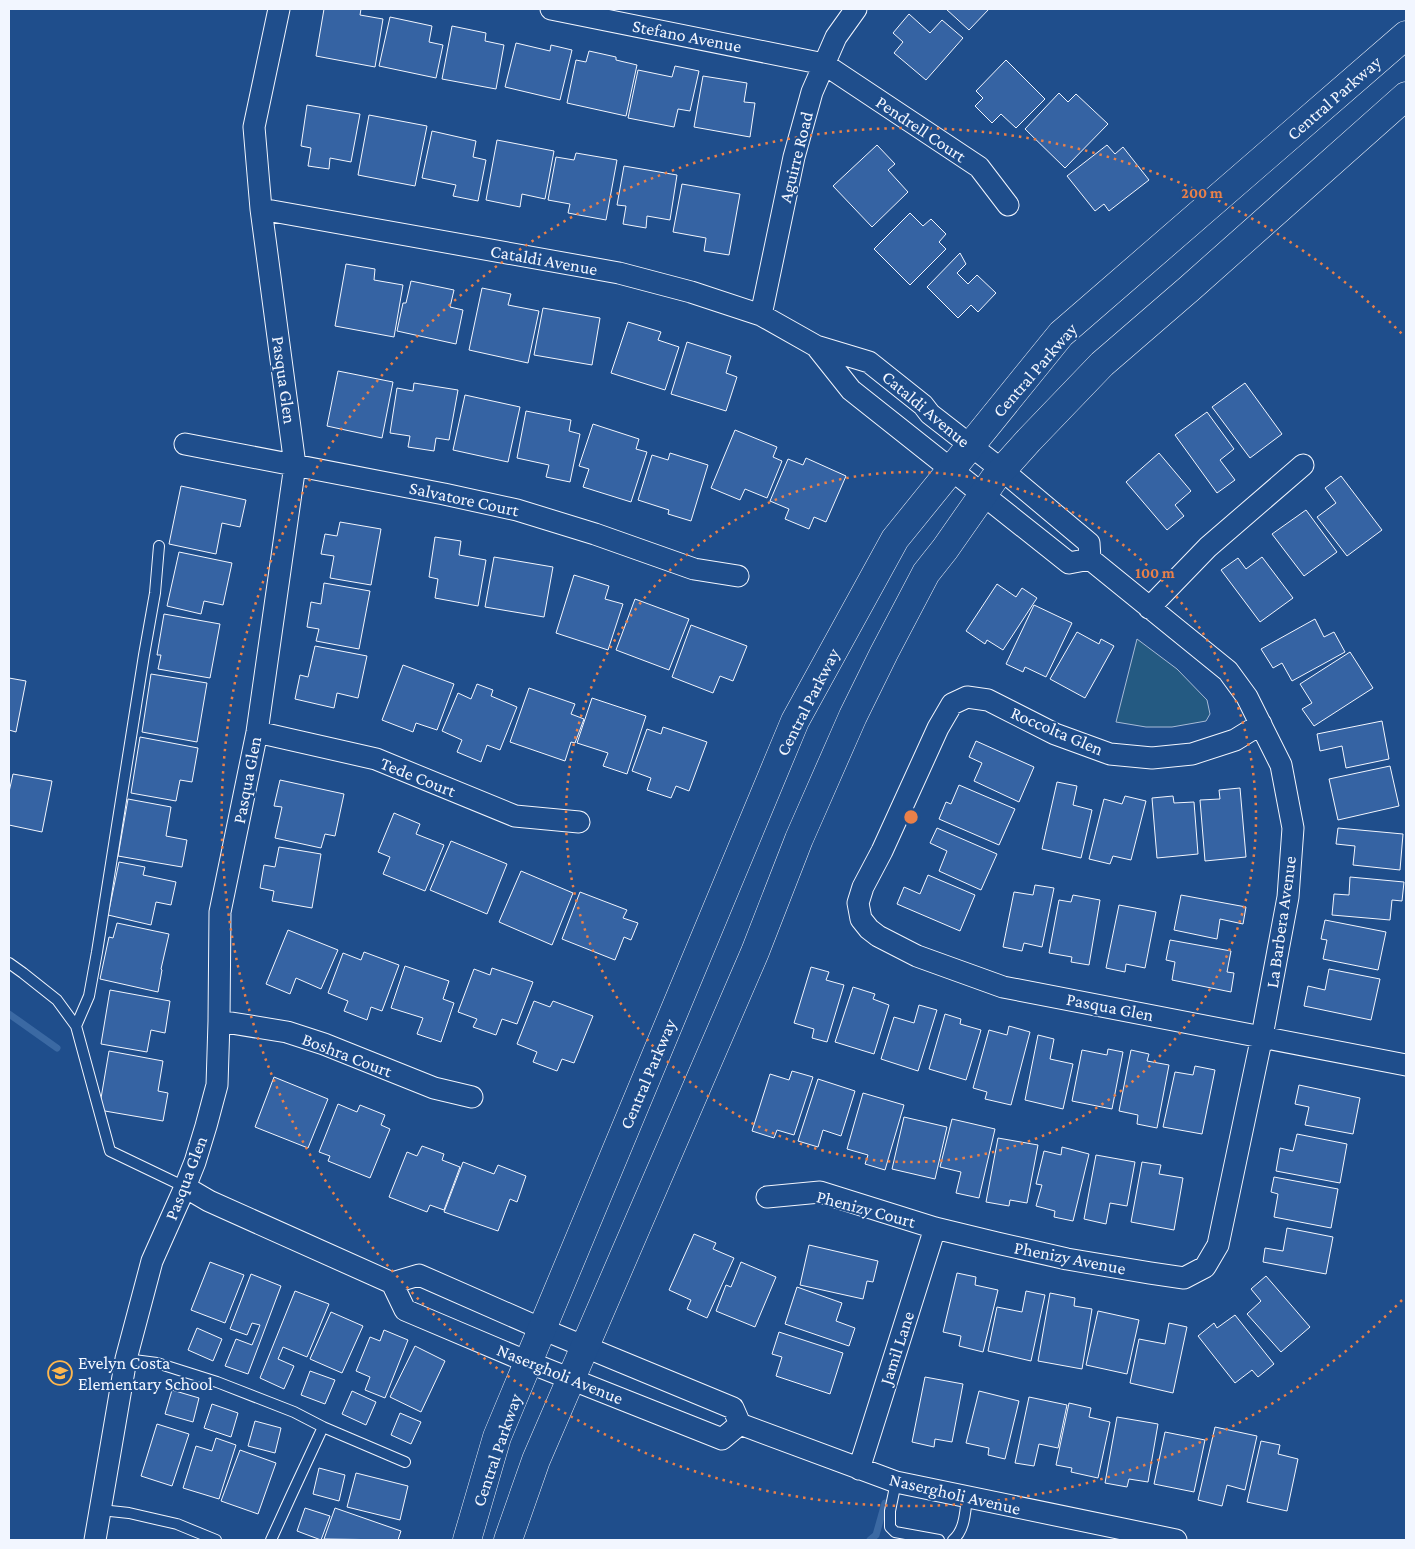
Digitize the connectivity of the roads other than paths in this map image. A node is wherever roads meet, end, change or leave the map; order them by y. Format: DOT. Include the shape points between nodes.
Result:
graph roads {
  1 [pos="279,9"];
  2 [pos="551,9"];
  3 [pos="856,9"];
  4 [pos="1406,35"];
  5 [pos="824,64"];
  6 [pos="1406,96"];
  7 [pos="1008,205"];
  8 [pos="260,210"];
  9 [pos="761,314"];
  10 [pos="816,346"];
  11 [pos="184,444"];
  12 [pos="975,450"];
  13 [pos="295,465"];
  14 [pos="1303,465"];
  15 [pos="1002,470"];
  16 [pos="956,474"];
  17 [pos="982,496"];
  18 [pos="159,546"];
  19 [pos="1090,559"];
  20 [pos="738,576"];
  21 [pos="1149,608"];
  22 [pos="1261,724"];
  23 [pos="257,732"];
  24 [pos="579,822"];
  25 [pos="861,919"];
  26 [pos="9,964"];
  27 [pos="219,1020"];
  28 [pos="76,1026"];
  29 [pos="1262,1036"];
  30 [pos="1406,1065"];
  31 [pos="472,1097"];
  32 [pos="185,1186"];
  33 [pos="766,1198"];
  34 [pos="935,1228"];
  35 [pos="1205,1267"];
  36 [pos="392,1283"];
  37 [pos="542,1329"];
  38 [pos="585,1347"];
  39 [pos="126,1359"];
  40 [pos="528,1362"];
  41 [pos="572,1379"];
  42 [pos="740,1424"];
  43 [pos="324,1427"];
  44 [pos="405,1462"];
  45 [pos="859,1469"];
  46 [pos="896,1482"];
  47 [pos="968,1498"];
  48 [pos="101,1510"];
  49 [pos="95,1540"];
  50 [pos="216,1540"];
  51 [pos="271,1540"];
  52 [pos="467,1540"];
  53 [pos="508,1540"];
  54 [pos="939,1540"];
  55 [pos="954,1540"];
  56 [pos="1176,1540"];
  1 -- 8 [label="street, Pasqua Glen" via="254,127"];
  2 -- 5 [label="street, Stefano Avenue"];
  3 -- 5 [label="street, Aguirre Road" via="836,37"];
  4 -- 12 [label="main road, Central Parkway" via="1062,334"];
  5 -- 7 [label="street, Pendrell Court" via="979,167"];
  5 -- 9 [label="street, Aguirre Road" via="812,92 794,157"];
  6 -- 15 [label="main road" via="1102,364"];
  8 -- 9 [label="street, Cataldi Avenue" via="619,273"];
  8 -- 13 [label="street, Pasqua Glen"];
  9 -- 10 [label="street, Cataldi Avenue"];
  10 -- 12 [label="street, Cataldi Avenue" via="869,362"];
  10 -- 16 [label="street, Cataldi Avenue" via="851,390"];
  11 -- 13 [label="street, Salvatore Court"];
  12 -- 15 [label="street"];
  12 -- 16 [label="main road, Central Parkway"];
  13 -- 20 [label="street, Salvatore Court" via="517,510 694,569"];
  13 -- 23 [label="street, Pasqua Glen"];
  14 -- 21 [label="street" via="1208,547"];
  15 -- 17 [label="main road"];
  15 -- 19 [label="street" via="1089,543"];
  16 -- 17 [label="street"];
  16 -- 37 [label="main road, Central Parkway" via="895,539 795,721"];
  17 -- 19 [label="street" via="1069,563"];
  17 -- 38 [label="main road" via="926,574 853,716"];
  18 -- 28 [label="lane" via="155,593 97,952 89,996"];
  19 -- 21 [label="street, La Barbera Avenue"];
  21 -- 22 [label="street, La Barbera Avenue" via="1228,671"];
  22 -- 25 [label="street, Roccolta Glen" via="1236,740 1192,754 1152,758 1110,754 1055,734 988,700 967,698 952,704 863,887 858,903"];
  22 -- 29 [label="street, La Barbera Avenue" via="1281,765 1293,828 1288,897"];
  23 -- 24 [label="street, Tede Court" via="376,759 515,816"];
  23 -- 27 [label="street, Pasqua Glen" via="220,912"];
  25 -- 29 [label="street, Pasqua Glen" via="878,936 917,956 1003,987"];
  26 -- 28 [label="lane" via="57,1000"];
  27 -- 31 [label="street, Boshra Court" via="286,1032 434,1088"];
  27 -- 32 [label="street, Pasqua Glen" via="217,1085"];
  28 -- 32 [label="lane" via="110,1151"];
  29 -- 30 [label="street, Pasqua Glen"];
  29 -- 35 [label="street, La Barbera Avenue" via="1218,1245"];
  32 -- 36 [label="street" via="209,1201"];
  32 -- 39 [label="street, Pasqua Glen" via="152,1261"];
  33 -- 34 [label="street, Phenizy Court" via="820,1192"];
  34 -- 35 [label="street, Phenizy Avenue" via="1067,1259 1150,1274 1184,1278"];
  34 -- 45 [label="street, Jamil Lane"];
  36 -- 37 [label="street, Nasergholi Avenue" via="419,1275"];
  36 -- 40 [label="street, Nasergholi Avenue" via="405,1310"];
  37 -- 38 [label="street, Nasergholi Avenue"];
  37 -- 40 [label="main road, Central Parkway"];
  38 -- 41 [label="main road"];
  38 -- 42 [label="street, Nasergholi Avenue" via="733,1408"];
  39 -- 43 [label="lane" via="157,1363 193,1374 294,1412"];
  39 -- 48 [label="street, Pasqua Glen"];
  40 -- 41 [label="street, Nasergholi Avenue"];
  40 -- 52 [label="main road, Central Parkway" via="497,1437"];
  41 -- 42 [label="street, Nasergholi Avenue" via="722,1439"];
  41 -- 53 [label="main road" via="536,1460"];
  42 -- 45 [label="street, Nasergholi Avenue"];
  43 -- 44 [label="lane"];
  43 -- 51 [label="lane"];
  45 -- 46 [label="street, Nasergholi Avenue"];
  46 -- 47 [label="street, Nasergholi Avenue"];
  46 -- 54 [label="lane" via="890,1527 895,1532"];
  47 -- 55 [label="lane" via="962,1528"];
  47 -- 56 [label="street, Nasergholi Avenue"];
  48 -- 49 [label="street, Pasqua Glen"];
  48 -- 50 [label="lane" via="177,1524"];
}
